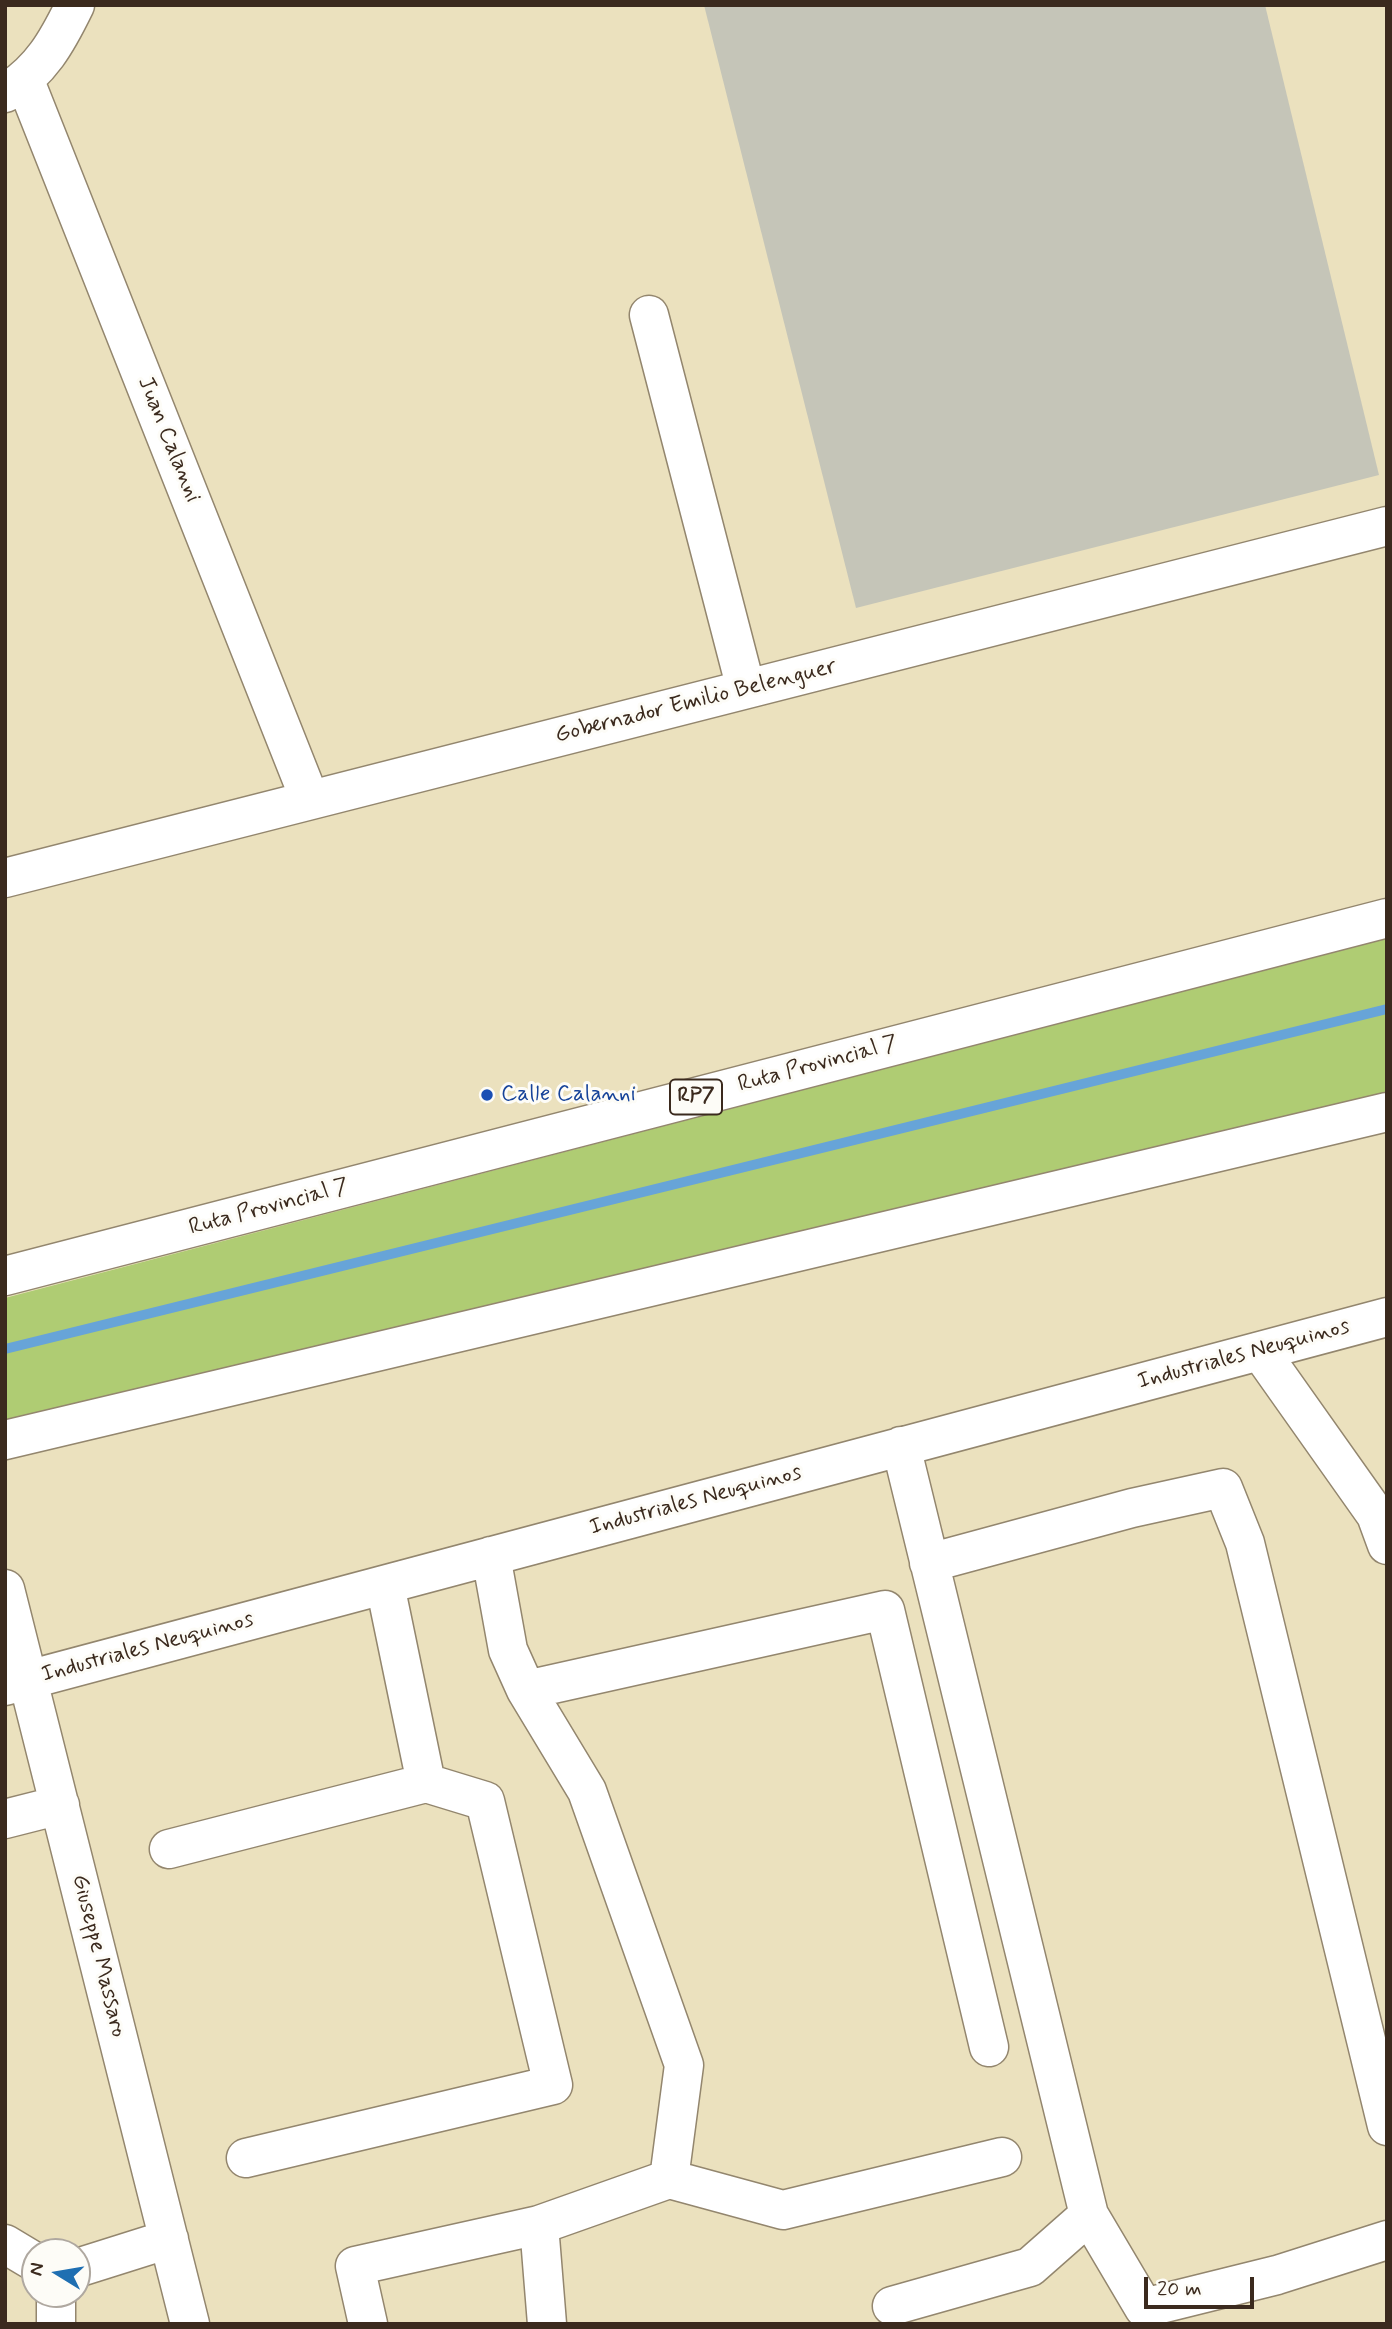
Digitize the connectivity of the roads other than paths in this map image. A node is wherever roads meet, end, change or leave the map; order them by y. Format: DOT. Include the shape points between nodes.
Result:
graph roads {
  1 [pos="75,5"];
  2 [pos="15,87"];
  3 [pos="649,315"];
  4 [pos="1387,526"];
  5 [pos="747,689"];
  6 [pos="310,800"];
  7 [pos="5,877"];
  8 [pos="1387,918"];
  9 [pos="1387,1112"];
  10 [pos="5,1276"];
  11 [pos="1387,1317"];
  12 [pos="1260,1350"];
  13 [pos="5,1440"];
  14 [pos="901,1447"];
  15 [pos="1383,1523"];
  16 [pos="491,1556"];
  17 [pos="929,1563"];
  18 [pos="385,1585"];
  19 [pos="5,1589"];
  20 [pos="17,1683"];
  21 [pos="526,1690"];
  22 [pos="426,1783"];
  23 [pos="61,1805"];
  24 [pos="5,1819"];
  25 [pos="169,1849"];
  26 [pos="989,2047"];
  27 [pos="1387,2126"];
  28 [pos="1002,2157"];
  29 [pos="246,2158"];
  30 [pos="669,2179"];
  31 [pos="1089,2215"];
  32 [pos="539,2225"];
  33 [pos="169,2239"];
  34 [pos="1387,2240"];
  35 [pos="5,2244"];
  36 [pos="21,2254"];
  37 [pos="91,2264"];
  38 [pos="892,2305"];
  39 [pos="190,2324"];
  40 [pos="368,2324"];
  41 [pos="547,2324"];
  1 -- 2 [label="main road" via="46,59"];
  2 -- 6 [label="main road, Juan Calanni"];
  3 -- 5 [label="main road"];
  4 -- 5 [label="main road, Gobernador Emilio Belenguer"];
  5 -- 6 [label="main road, Gobernador Emilio Belenguer"];
  6 -- 7 [label="main road, Gobernador Emilio Belenguer"];
  8 -- 10 [label="main road, Ruta Provincial 7 / RP7"];
  9 -- 13 [label="main road"];
  11 -- 12 [label="main road, Industriales Neuquinos"];
  12 -- 14 [label="main road, Industriales Neuquinos"];
  12 -- 15 [label="main road"];
  14 -- 16 [label="main road, Industriales Neuquinos"];
  14 -- 17 [label="main road"];
  16 -- 18 [label="main road, Industriales Neuquinos"];
  16 -- 21 [label="main road" via="508,1650"];
  17 -- 27 [label="main road" via="1132,1507 1223,1488 1245,1543"];
  17 -- 31 [label="main road"];
  18 -- 20 [label="main road, Industriales Neuquinos"];
  18 -- 22 [label="main road"];
  19 -- 20 [label="main road, Giuseppe Massaro"];
  20 -- 23 [label="main road, Giuseppe Massaro"];
  21 -- 26 [label="main road" via="885,1610"];
  21 -- 30 [label="main road" via="587,1791 684,2065"];
  22 -- 25 [label="main road"];
  22 -- 29 [label="main road" via="485,1801 553,2085"];
  23 -- 24 [label="main road"];
  23 -- 33 [label="main road, Giuseppe Massaro"];
  28 -- 30 [label="main road" via="783,2210"];
  30 -- 32 [label="main road"];
  31 -- 34 [label="main road" via="1144,2308 1277,2275"];
  31 -- 38 [label="main road" via="1030,2267"];
  32 -- 40 [label="main road" via="355,2266"];
  32 -- 41 [label="main road"];
  33 -- 37 [label="main road"];
  33 -- 39 [label="main road, Giuseppe Massaro"];
  35 -- 36 [label="main road"];
}
